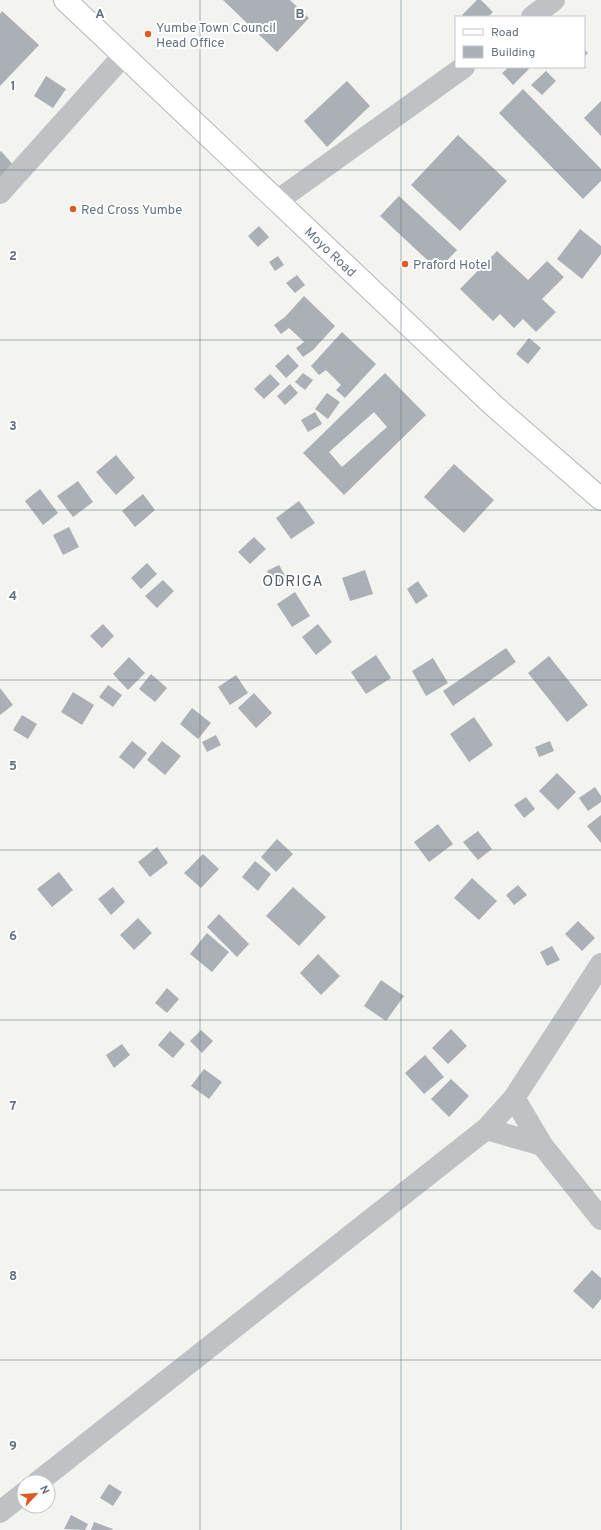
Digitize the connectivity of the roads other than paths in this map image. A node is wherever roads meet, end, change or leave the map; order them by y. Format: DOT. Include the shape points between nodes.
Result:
graph roads {
  1 [pos="65,0"];
  2 [pos="554,0"];
  3 [pos="533,16"];
  4 [pos="123,56"];
  5 [pos="463,68"];
  6 [pos="0,193"];
  7 [pos="277,201"];
  8 [pos="601,499"];
  9 [pos="601,964"];
  10 [pos="514,1098"];
  11 [pos="486,1129"];
  12 [pos="542,1146"];
  13 [pos="601,1219"];
  14 [pos="48,1474"];
  15 [pos="16,1499"];
  16 [pos="0,1512"];
  1 -- 4 [label="main road, Moyo Road"];
  2 -- 3 [label="street"];
  4 -- 6 [label="street"];
  4 -- 7 [label="main road, Moyo Road"];
  5 -- 7 [label="street"];
  7 -- 8 [label="main road, Moyo Road" via="493,405"];
  9 -- 10 [label="street"];
  10 -- 11 [label="street"];
  10 -- 12 [label="street"];
  11 -- 12 [label="street"];
  11 -- 14 [label="street"];
  12 -- 13 [label="street"];
  15 -- 16 [label="street"];
}
